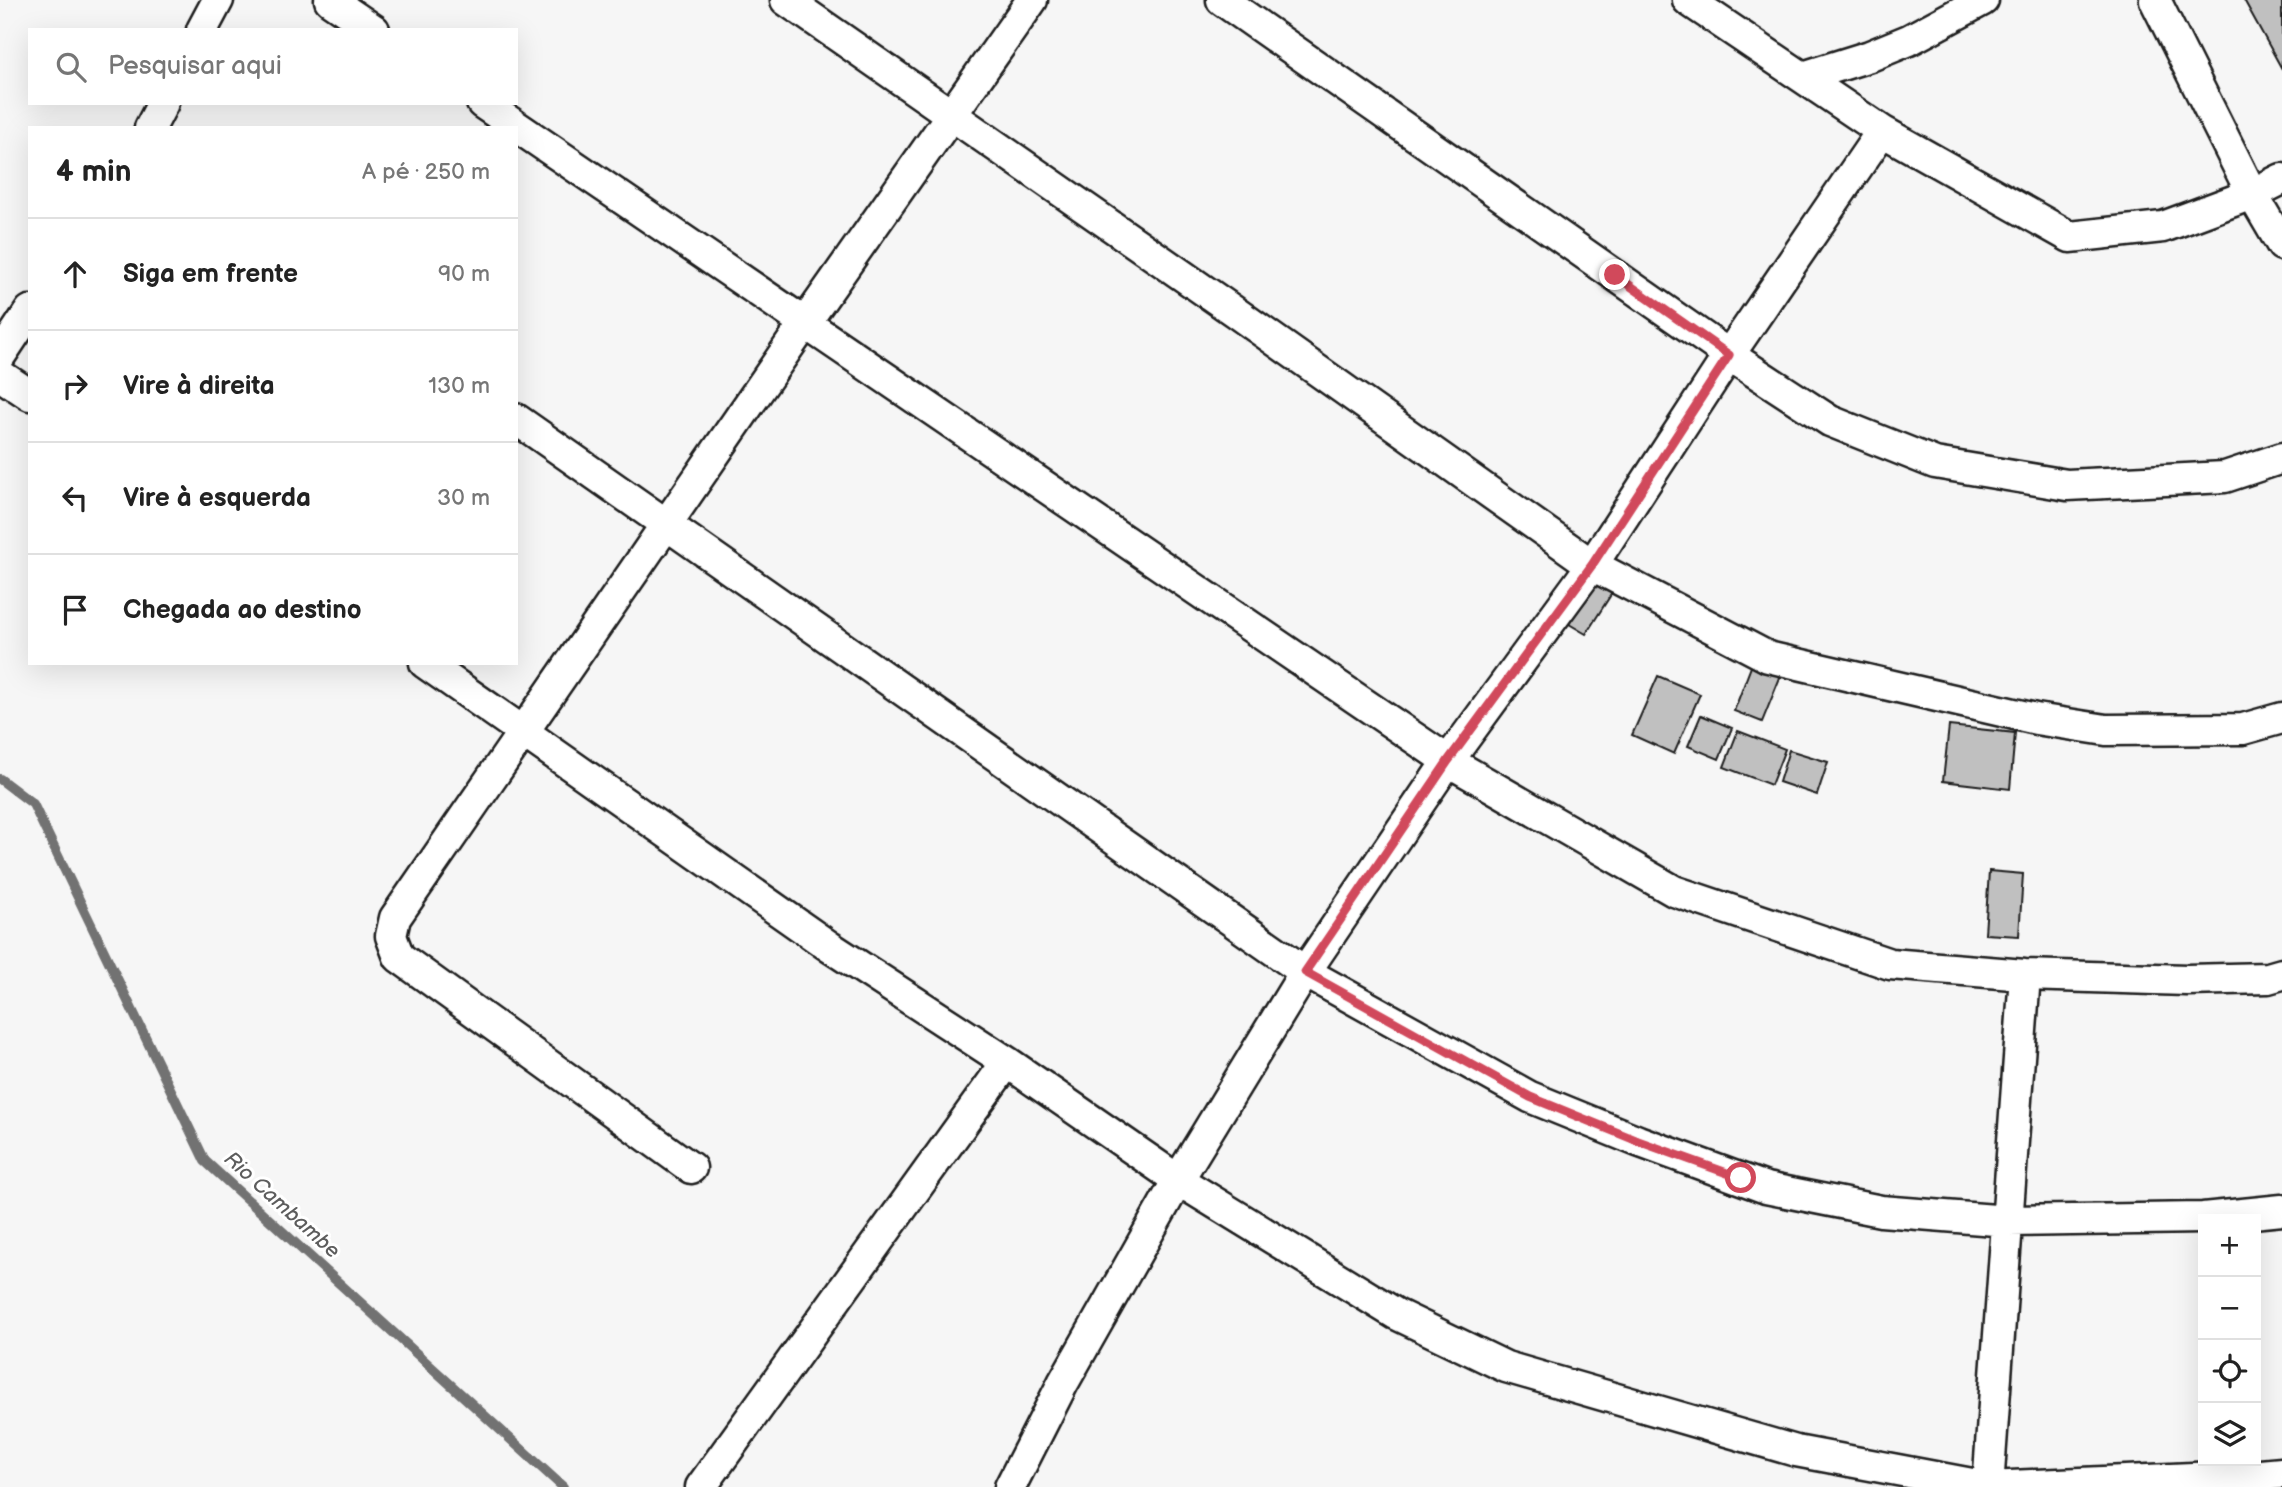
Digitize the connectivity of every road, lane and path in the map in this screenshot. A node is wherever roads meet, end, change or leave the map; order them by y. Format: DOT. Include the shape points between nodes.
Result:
graph roads {
  1 [pos="218,0"];
  2 [pos="330,0"];
  3 [pos="786,0"];
  4 [pos="1032,0"];
  5 [pos="1222,0"];
  6 [pos="1688,0"];
  7 [pos="1983,0"];
  8 [pos="2155,0"];
  9 [pos="203,28"];
  10 [pos="371,28"];
  11 [pos="1803,77"];
  12 [pos="162,105"];
  13 [pos="485,105"];
  14 [pos="951,113"];
  15 [pos="150,126"];
  16 [pos="516,126"];
  17 [pos="518,128"];
  18 [pos="1882,131"];
  19 [pos="2282,179"];
  20 [pos="2252,194"];
  21 [pos="2282,245"];
  22 [pos="28,314"];
  23 [pos="805,323"];
  24 [pos="1729,355"];
  25 [pos="0,356"];
  26 [pos="0,375"];
  27 [pos="28,394"];
  28 [pos="518,420"];
  29 [pos="2282,458"];
  30 [pos="667,523"];
  31 [pos="1592,565"];
  32 [pos="428,665"];
  33 [pos="2282,718"];
  34 [pos="523,732"];
  35 [pos="1448,761"];
  36 [pos="1305,972"];
  37 [pos="2025,975"];
  38 [pos="2282,975"];
  39 [pos="1007,1062"];
  40 [pos="691,1168"];
  41 [pos="1178,1180"];
  42 [pos="2282,1209"];
  43 [pos="2008,1221"];
  44 [pos="2282,1472"];
  45 [pos="701,1487"];
  46 [pos="1010,1487"];
  47 [pos="1988,1487"];
  1 -- 9 [label="street"];
  2 -- 10 [label="street"];
  3 -- 14 [label="street"];
  4 -- 14 [label="street"];
  5 -- 24 [label="street"];
  6 -- 11 [label="street"];
  7 -- 11 [label="street" via="1909,40"];
  8 -- 20 [label="street"];
  11 -- 18 [label="street"];
  12 -- 15 [label="street"];
  13 -- 16 [label="street"];
  14 -- 23 [label="street"];
  14 -- 31 [label="street"];
  17 -- 23 [label="street"];
  18 -- 20 [label="street" via="2070,237 2163,228"];
  18 -- 24 [label="street"];
  19 -- 20 [label="street"];
  20 -- 21 [label="street"];
  22 -- 25 [label="street"];
  23 -- 30 [label="street"];
  23 -- 35 [label="street"];
  24 -- 29 [label="street" via="1830,422 1935,463 2067,485 2225,477"];
  24 -- 31 [label="street"];
  26 -- 27 [label="street"];
  28 -- 30 [label="street"];
  30 -- 34 [label="street"];
  30 -- 36 [label="street"];
  31 -- 33 [label="street" via="1768,657 2036,719 2106,730 2243,729"];
  31 -- 35 [label="street"];
  32 -- 34 [label="street"];
  34 -- 39 [label="street" via="830,947"];
  34 -- 40 [label="street" via="394,918 391,936 395,947 399,957"];
  35 -- 36 [label="street"];
  35 -- 37 [label="street" via="1674,891 1890,964"];
  36 -- 41 [label="street"];
  36 -- 43 [label="street" via="1530,1097 1766,1188 1881,1210"];
  37 -- 38 [label="street" via="2187,980"];
  37 -- 43 [label="street"];
  39 -- 41 [label="street"];
  39 -- 45 [label="street"];
  41 -- 46 [label="street"];
  41 -- 47 [label="street" via="1395,1314 1506,1367 1796,1451"];
  42 -- 43 [label="street" via="2203,1218"];
  43 -- 47 [label="street"];
  44 -- 47 [label="street"];
}
